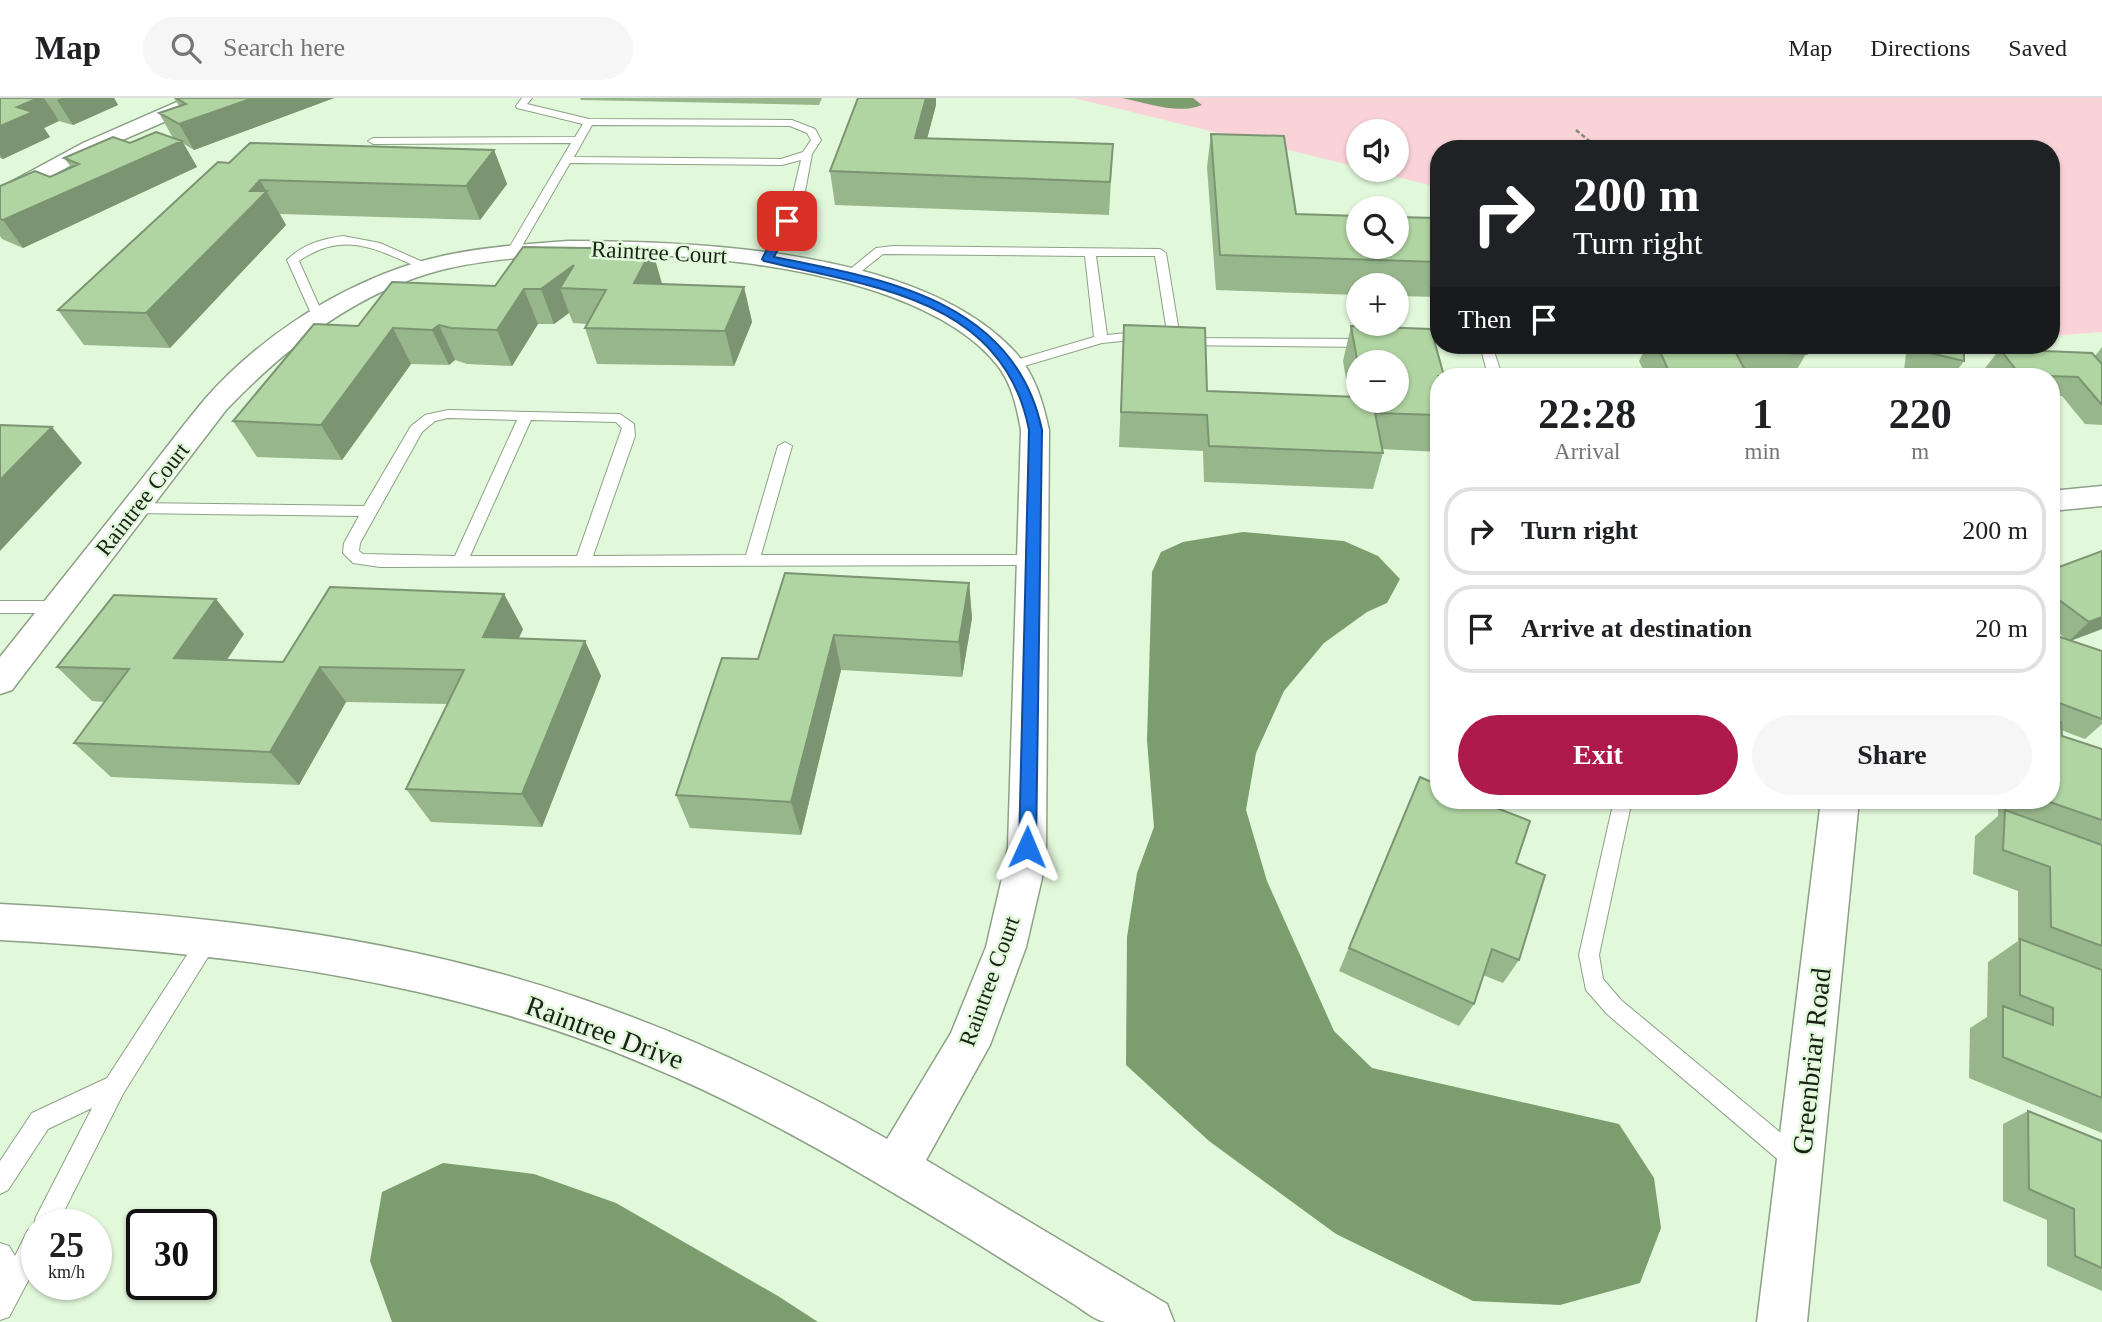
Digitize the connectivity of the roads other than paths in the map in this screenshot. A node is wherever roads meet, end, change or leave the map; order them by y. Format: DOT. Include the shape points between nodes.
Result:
graph roads {
  1 [pos="202,98"];
  2 [pos="527,98"];
  3 [pos="589,122"];
  4 [pos="580,140"];
  5 [pos="373,141"];
  6 [pos="807,154"];
  7 [pos="567,160"];
  8 [pos="0,197"];
  9 [pos="1090,252"];
  10 [pos="512,253"];
  11 [pos="767,259"];
  12 [pos="428,267"];
  13 [pos="849,275"];
  14 [pos="318,317"];
  15 [pos="1173,332"];
  16 [pos="1101,339"];
  17 [pos="1385,343"];
  18 [pos="1011,366"];
  19 [pos="526,415"];
  20 [pos="785,446"];
  21 [pos="2102,496"];
  22 [pos="2060,500"];
  23 [pos="134,508"];
  24 [pos="369,510"];
  25 [pos="1032,559"];
  26 [pos="583,561"];
  27 [pos="752,561"];
  28 [pos="460,562"];
  29 [pos="0,607"];
  30 [pos="57,607"];
  31 [pos="0,681"];
  32 [pos="1621,809"];
  33 [pos="1839,809"];
  34 [pos="0,922"];
  35 [pos="209,938"];
  36 [pos="116,1086"];
  37 [pos="1800,1164"];
  38 [pos="896,1168"];
  39 [pos="0,1182"];
  40 [pos="52,1209"];
  41 [pos="0,1255"];
  42 [pos="21,1270"];
  43 [pos="16,1280"];
  44 [pos="0,1308"];
  45 [pos="1149,1322"];
  46 [pos="1782,1322"];
  1 -- 8 [label="street" via="90,147"];
  2 -- 3 [label="lane" via="522,106"];
  3 -- 4 [label="lane"];
  3 -- 6 [label="lane" via="792,123 811,131 816,141"];
  4 -- 5 [label="lane"];
  4 -- 7 [label="lane"];
  6 -- 7 [label="lane" via="782,162"];
  6 -- 11 [label="lane" via="797,202"];
  7 -- 10 [label="lane"];
  9 -- 13 [label="lane" via="880,251"];
  9 -- 15 [label="lane" via="1160,253"];
  9 -- 16 [label="lane"];
  10 -- 11 [label="street, Raintree Court" via="649,247"];
  10 -- 12 [label="street, Raintree Court"];
  11 -- 13 [label="street, Raintree Court"];
  12 -- 14 [label="street, Raintree Court" via="384,282"];
  12 -- 14 [label="lane" via="356,239 338,238 305,250 293,260"];
  13 -- 18 [label="street, Raintree Court" via="925,300 956,316 983,335"];
  14 -- 23 [label="street, Raintree Court" via="245,372"];
  15 -- 16 [label="lane"];
  15 -- 17 [label="lane" via="1174,342"];
  16 -- 18 [label="lane"];
  18 -- 25 [label="street, Raintree Court" via="1029,400 1035,430"];
  19 -- 24 [label="lane" via="448,414 421,423"];
  19 -- 26 [label="lane" via="609,416 620,418 629,427"];
  19 -- 28 [label="lane"];
  20 -- 27 [label="lane"];
  21 -- 22 [label="street"];
  23 -- 24 [label="lane"];
  23 -- 30 [label="street, Raintree Court"];
  24 -- 28 [label="lane" via="352,543 351,553 359,559"];
  25 -- 27 [label="lane"];
  25 -- 38 [label="street, Raintree Court" via="1023,878 1006,947 968,1045"];
  26 -- 27 [label="lane"];
  26 -- 28 [label="lane"];
  29 -- 30 [label="lane"];
  30 -- 31 [label="street, Raintree Court"];
  32 -- 37 [label="lane" via="1589,955 1593,983 1614,1007"];
  33 -- 37 [label="street, Greenbriar Road"];
  34 -- 35 [label="street, Raintree Drive"];
  35 -- 36 [label="lane"];
  35 -- 38 [label="street, Raintree Drive" via="387,967 561,1012 654,1046 761,1094"];
  36 -- 39 [label="lane" via="40,1121"];
  36 -- 40 [label="lane"];
  37 -- 46 [label="street, Greenbriar Road"];
  38 -- 45 [label="street, Raintree Drive"];
  41 -- 43 [label="lane"];
  42 -- 43 [label="lane"];
  43 -- 44 [label="lane"];
}
